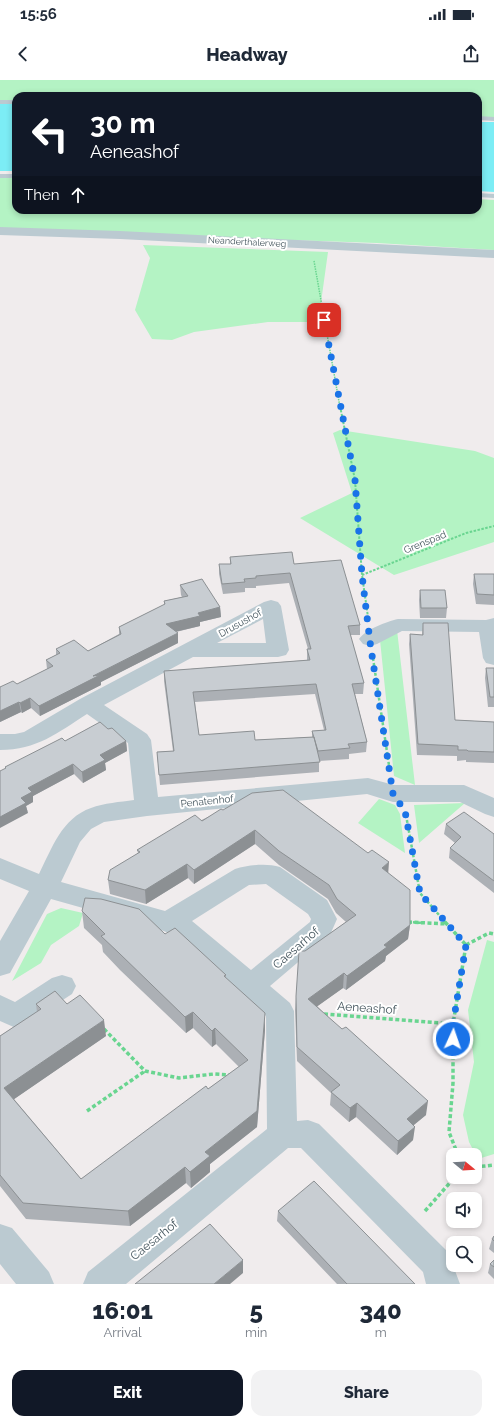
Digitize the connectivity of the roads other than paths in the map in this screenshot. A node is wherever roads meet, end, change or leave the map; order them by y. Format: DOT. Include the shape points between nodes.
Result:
graph roads {
  1 [pos="0,102"];
  2 [pos="12,102"];
  3 [pos="482,118"];
  4 [pos="494,119"];
  5 [pos="0,176"];
  6 [pos="12,176"];
  7 [pos="482,195"];
  8 [pos="494,196"];
  9 [pos="0,231"];
  10 [pos="494,254"];
  11 [pos="491,625"];
  12 [pos="370,639"];
  13 [pos="191,650"];
  14 [pos="494,658"];
  15 [pos="88,704"];
  16 [pos="0,742"];
  17 [pos="147,806"];
  18 [pos="494,808"];
  19 [pos="0,868"];
  20 [pos="45,887"];
  21 [pos="168,922"];
  22 [pos="0,965"];
  23 [pos="62,986"];
  24 [pos="250,986"];
  25 [pos="0,1007"];
  26 [pos="282,1135"];
  27 [pos="0,1239"];
  28 [pos="439,1273"];
  29 [pos="37,1284"];
  30 [pos="100,1284"];
  1 -- 2 [label="lane"];
  3 -- 4 [label="lane"];
  5 -- 6 [label="lane"];
  7 -- 8 [label="lane"];
  9 -- 10 [label="street, Neanderthalerweg"];
  11 -- 12 [label="street" via="398,625"];
  11 -- 14 [label="street"];
  13 -- 15 [label="street"];
  15 -- 16 [label="street" via="31,738"];
  15 -- 17 [label="street" via="139,740"];
  17 -- 18 [label="street, Penatenhof" via="368,786 393,794 464,793"];
  17 -- 20 [label="street, Penatenhof" via="99,814 82,823 70,837"];
  19 -- 20 [label="street"];
  20 -- 21 [label="street"];
  20 -- 22 [label="street, Penatenhof"];
  21 -- 24 [label="street" via="185,929"];
  21 -- 24 [label="street, Caesarhof" via="244,876 271,874 318,907 324,918 321,928"];
  23 -- 25 [label="street" via="16,1016"];
  24 -- 26 [label="street" via="280,1011"];
  26 -- 28 [label="street" via="308,1134 407,1232"];
  26 -- 30 [label="street, Caesarhof"];
  27 -- 29 [label="street"];
}
